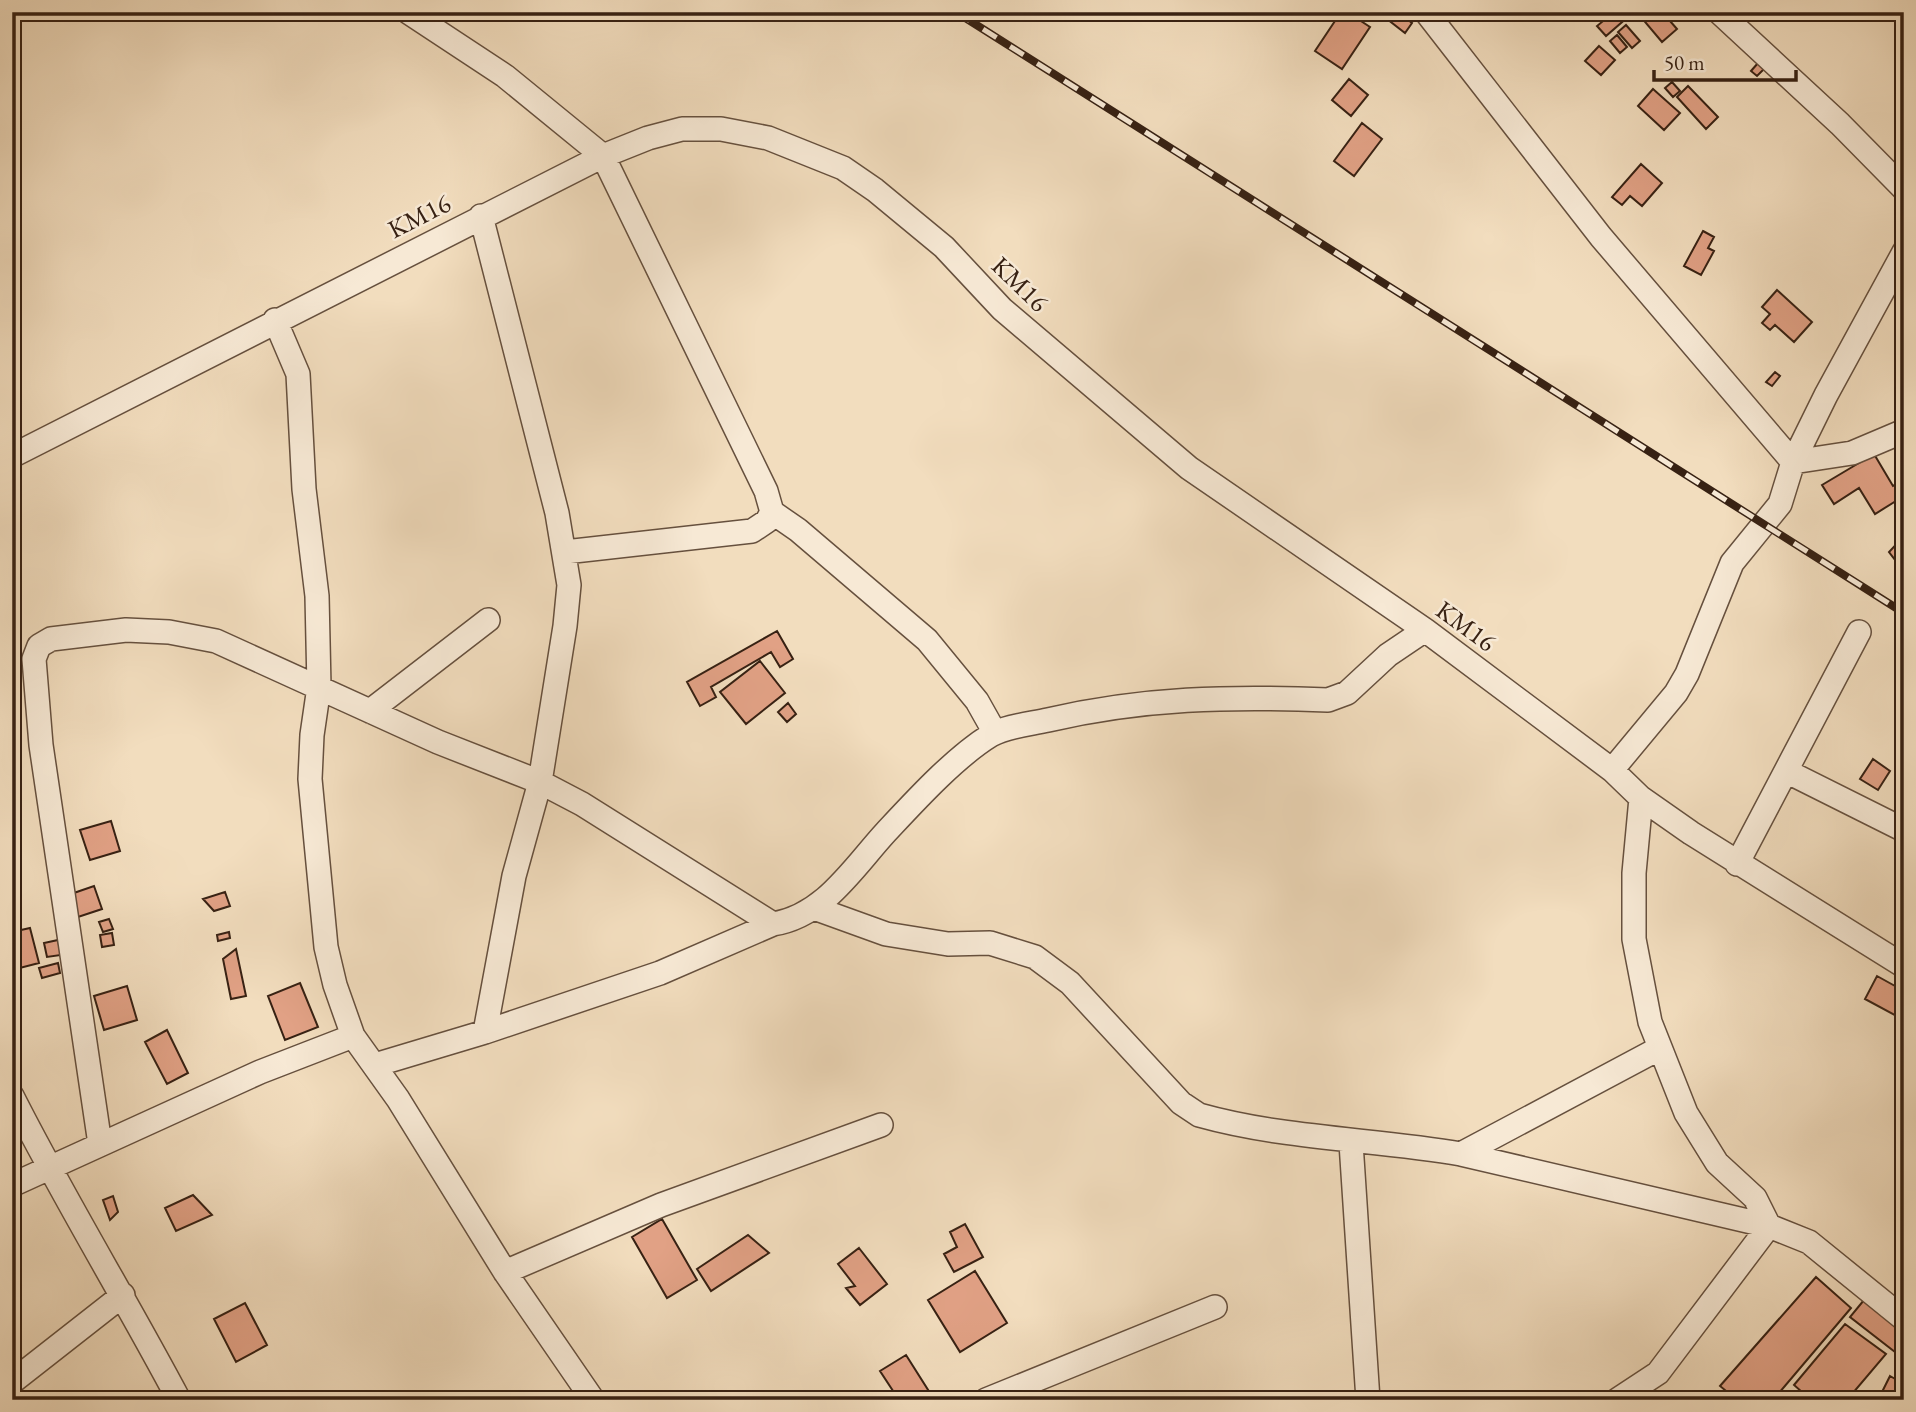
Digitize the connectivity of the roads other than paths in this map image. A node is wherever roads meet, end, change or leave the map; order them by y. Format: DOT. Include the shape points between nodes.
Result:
graph roads {
  1 [pos="408,12"];
  2 [pos="1426,12"];
  3 [pos="1719,12"];
  4 [pos="603,156"];
  5 [pos="1904,189"];
  6 [pos="481,216"];
  7 [pos="1904,252"];
  8 [pos="275,320"];
  9 [pos="1904,431"];
  10 [pos="12,456"];
  11 [pos="1793,462"];
  12 [pos="772,512"];
  13 [pos="565,552"];
  14 [pos="488,620"];
  15 [pos="1425,630"];
  16 [pos="1859,632"];
  17 [pos="319,687"];
  18 [pos="370,710"];
  19 [pos="995,733"];
  20 [pos="1612,770"];
  21 [pos="1786,771"];
  22 [pos="540,782"];
  23 [pos="1641,797"];
  24 [pos="1904,830"];
  25 [pos="1737,864"];
  26 [pos="814,908"];
  27 [pos="773,924"];
  28 [pos="1904,966"];
  29 [pos="485,1032"];
  30 [pos="353,1035"];
  31 [pos="1660,1048"];
  32 [pos="375,1065"];
  33 [pos="12,1096"];
  34 [pos="881,1125"];
  35 [pos="100,1143"];
  36 [pos="1352,1143"];
  37 [pos="1461,1154"];
  38 [pos="48,1167"];
  39 [pos="12,1185"];
  40 [pos="1769,1226"];
  41 [pos="505,1272"];
  42 [pos="123,1295"];
  43 [pos="1215,1307"];
  44 [pos="1904,1319"];
  45 [pos="12,1382"];
  46 [pos="179,1400"];
  47 [pos="593,1400"];
  48 [pos="986,1400"];
  49 [pos="1368,1400"];
  50 [pos="1617,1400"];
  1 -- 4 [label="street" via="505,76"];
  2 -- 11 [label="street" via="1601,237"];
  3 -- 5 [label="street"];
  4 -- 6 [label="street, KM16"];
  4 -- 12 [label="street" via="766,491"];
  4 -- 15 [label="street, KM16" via="682,129 721,129 768,138 843,168 944,247 1002,309 1189,468"];
  6 -- 8 [label="street, KM16"];
  6 -- 13 [label="street"];
  7 -- 11 [label="street"];
  8 -- 10 [label="street, KM16"];
  8 -- 17 [label="street" via="298,374 304,489 317,596"];
  9 -- 11 [label="street" via="1852,453"];
  11 -- 20 [label="street" via="1780,504 1732,563 1676,693"];
  12 -- 13 [label="street" via="751,531"];
  12 -- 19 [label="street" via="927,640 964,684"];
  13 -- 22 [label="street" via="569,586 565,626"];
  14 -- 18 [label="street"];
  15 -- 19 [label="street" via="1388,654 1347,693 1328,700 1174,699 1088,710"];
  15 -- 20 [label="street, KM16"];
  16 -- 21 [label="street"];
  17 -- 18 [label="street"];
  17 -- 30 [label="street" via="310,779 318,874 326,947"];
  17 -- 35 [label="street" via="215,641 169,632 67,635 39,646 34,659 41,745"];
  18 -- 22 [label="street"];
  19 -- 26 [label="street" via="973,747"];
  20 -- 23 [label="street, KM16"];
  21 -- 24 [label="street"];
  21 -- 25 [label="street"];
  22 -- 27 [label="street"];
  22 -- 29 [label="street" via="514,876"];
  23 -- 25 [label="street, KM16"];
  23 -- 31 [label="street" via="1634,939 1650,1022"];
  25 -- 28 [label="street, KM16"];
  26 -- 27 [label="street"];
  26 -- 36 [label="street" via="886,934 948,944 990,943 1035,957 1069,983 1181,1103 1199,1115"];
  27 -- 29 [label="street" via="660,973"];
  29 -- 32 [label="street"];
  30 -- 32 [label="street"];
  30 -- 35 [label="street"];
  31 -- 37 [label="street"];
  31 -- 40 [label="street" via="1686,1113 1717,1163 1755,1198"];
  32 -- 41 [label="street"];
  33 -- 38 [label="street"];
  34 -- 41 [label="street" via="661,1205"];
  35 -- 38 [label="street"];
  36 -- 37 [label="street"];
  36 -- 49 [label="street"];
  37 -- 40 [label="street"];
  38 -- 39 [label="street"];
  38 -- 42 [label="street"];
  40 -- 44 [label="street" via="1809,1242"];
  40 -- 50 [label="street" via="1658,1373"];
  41 -- 47 [label="street"];
  42 -- 45 [label="street"];
  42 -- 46 [label="street"];
  43 -- 48 [label="street"];
}
